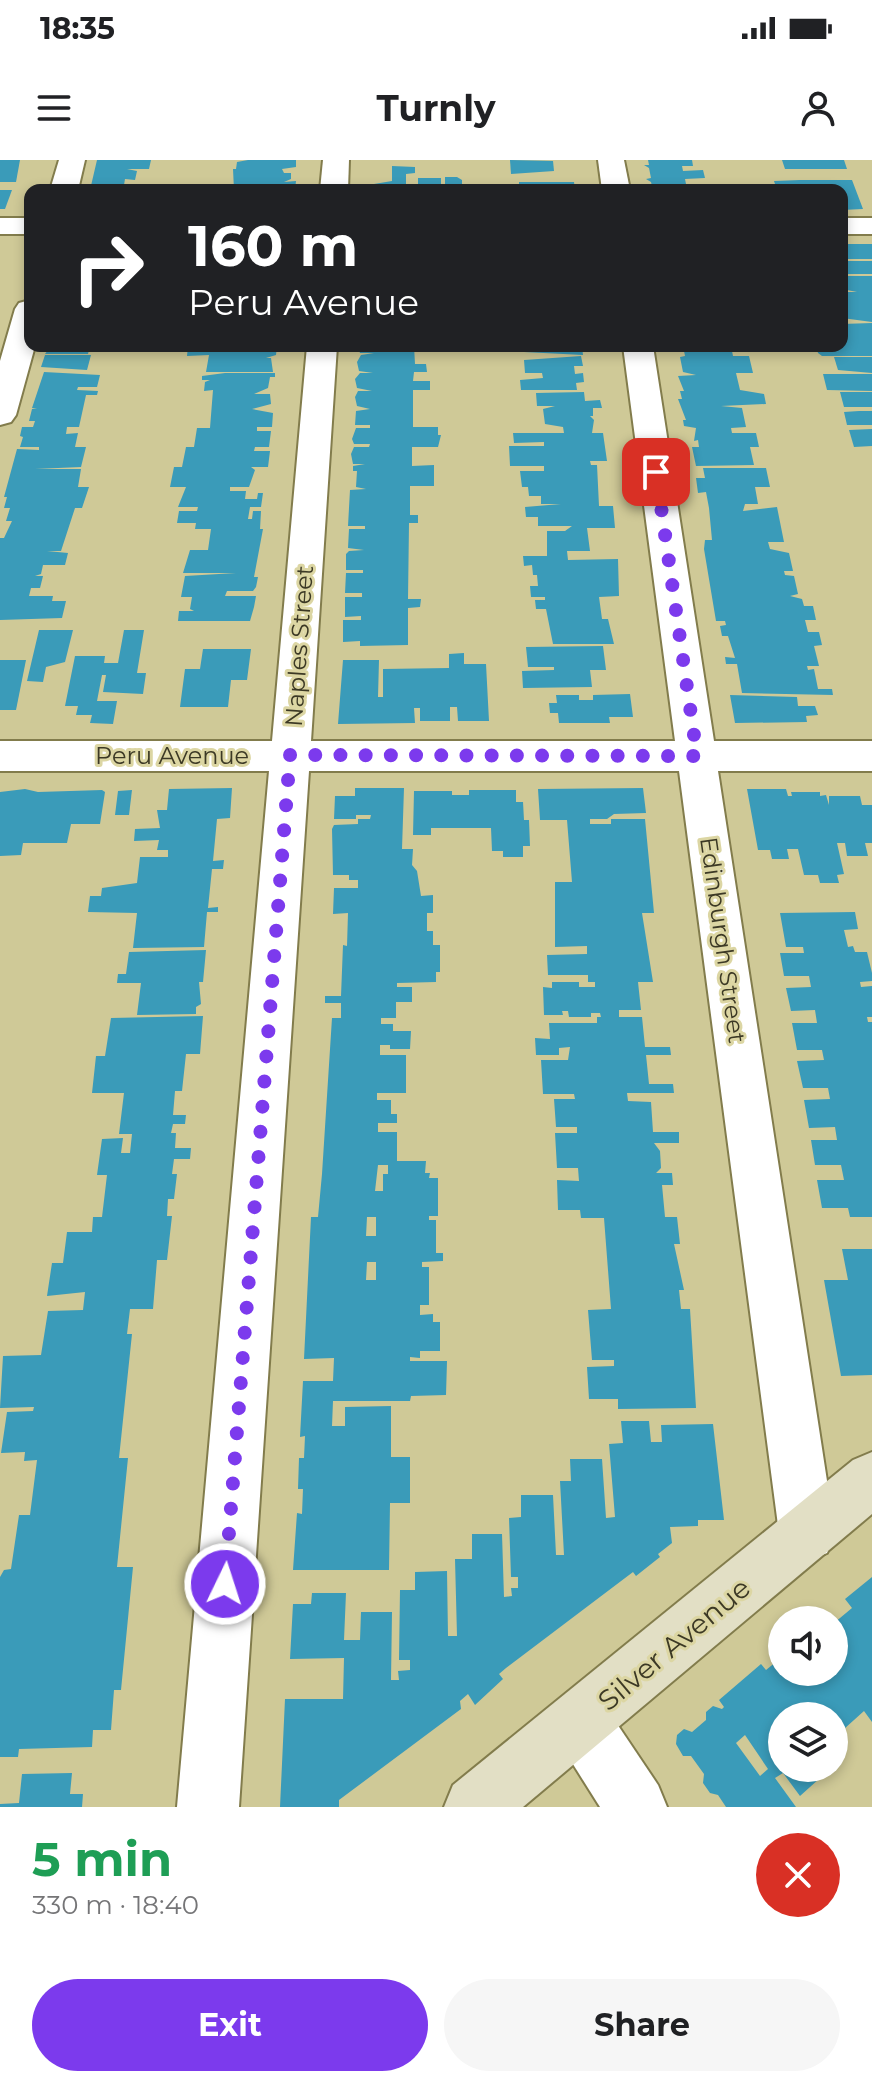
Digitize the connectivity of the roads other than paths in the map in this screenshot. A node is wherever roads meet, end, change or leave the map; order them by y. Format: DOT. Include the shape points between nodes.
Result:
graph roads {
  1 [pos="72,160"];
  2 [pos="336,160"];
  3 [pos="611,160"];
  4 [pos="66,184"];
  5 [pos="334,184"];
  6 [pos="615,184"];
  7 [pos="0,226"];
  8 [pos="24,226"];
  9 [pos="848,226"];
  10 [pos="872,226"];
  11 [pos="24,330"];
  12 [pos="322,352"];
  13 [pos="639,352"];
  14 [pos="0,415"];
  15 [pos="290,755"];
  16 [pos="0,756"];
  17 [pos="697,756"];
  18 [pos="872,756"];
  19 [pos="872,1479"];
  20 [pos="807,1533"];
  21 [pos="580,1721"];
  22 [pos="208,1807"];
  23 [pos="475,1807"];
  24 [pos="636,1807"];
  1 -- 4 [label="street"];
  2 -- 5 [label="street"];
  3 -- 6 [label="street"];
  7 -- 8 [label="street"];
  9 -- 10 [label="street"];
  11 -- 14 [label="street"];
  12 -- 15 [label="street, Naples Street"];
  13 -- 17 [label="street, Edinburgh Street"];
  15 -- 16 [label="street, Peru Avenue"];
  15 -- 17 [label="street, Peru Avenue"];
  15 -- 22 [label="street, Naples Street"];
  17 -- 18 [label="street, Peru Avenue"];
  17 -- 20 [label="street, Edinburgh Street"];
  19 -- 20 [label="main road, Silver Avenue"];
  20 -- 21 [label="main road, Silver Avenue"];
  21 -- 23 [label="main road, Silver Avenue"];
  21 -- 24 [label="street"];
}
